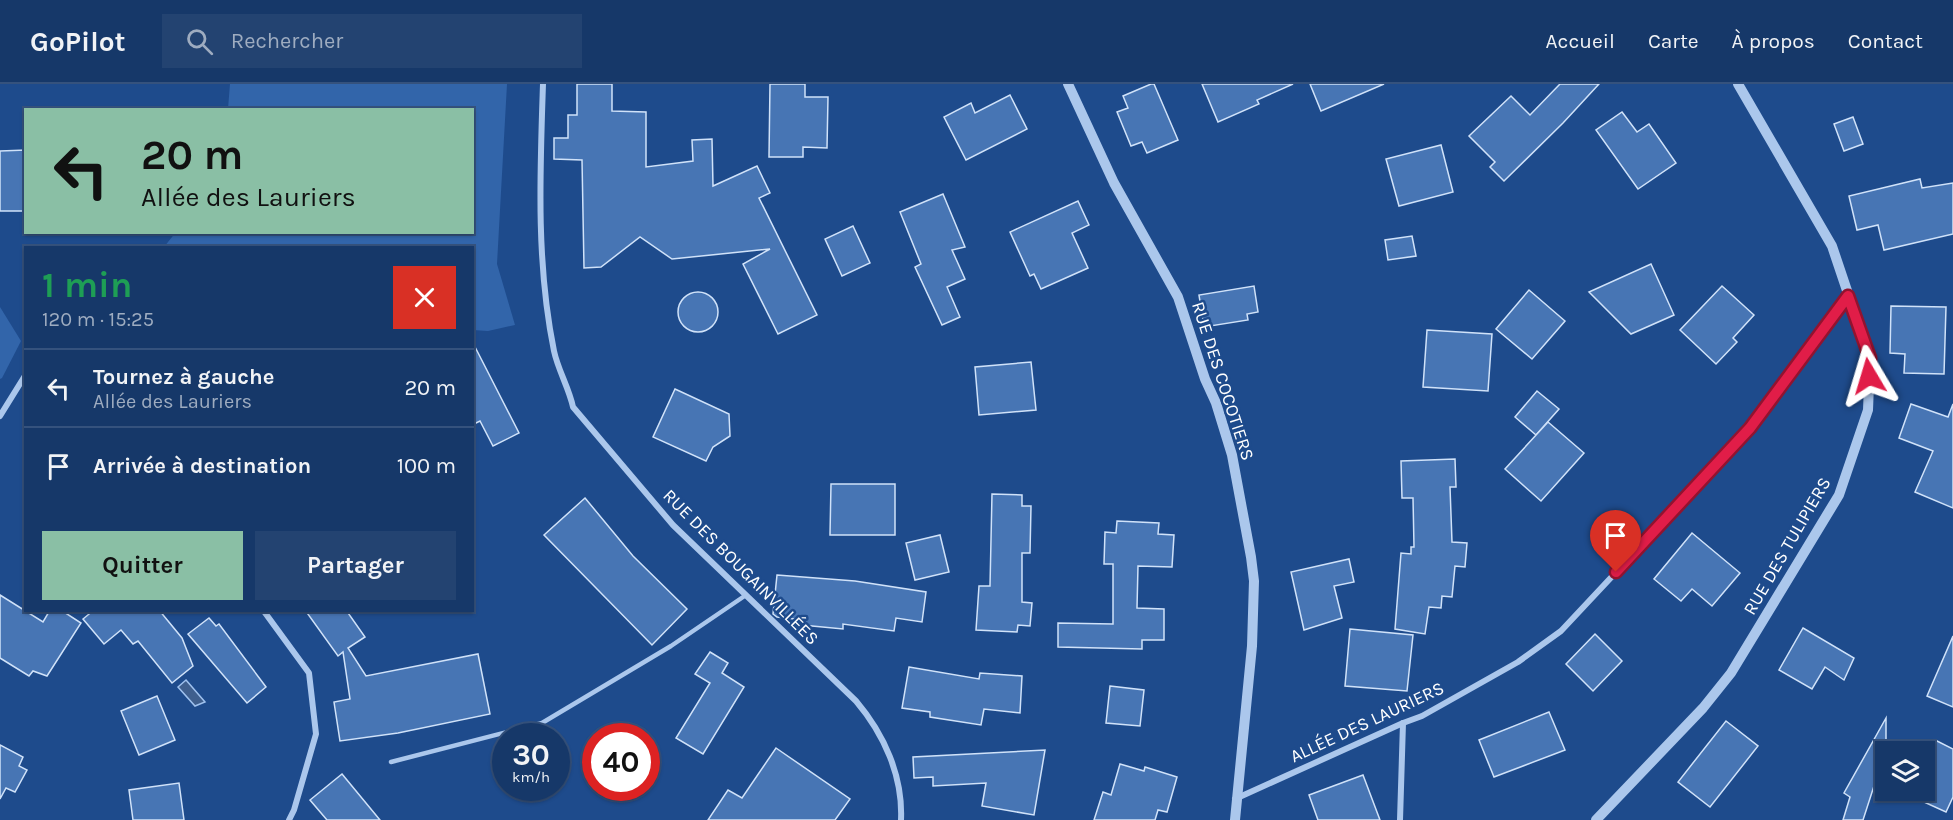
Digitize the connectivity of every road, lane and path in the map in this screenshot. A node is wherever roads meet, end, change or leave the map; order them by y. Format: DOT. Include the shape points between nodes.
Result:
graph roads {
  1 [pos="543,84"];
  2 [pos="1068,84"];
  3 [pos="1738,84"];
  4 [pos="1848,296"];
  5 [pos="24,377"];
  6 [pos="0,416"];
  7 [pos="746,595"];
  8 [pos="264,612"];
  9 [pos="1403,723"];
  10 [pos="391,762"];
  11 [pos="1236,799"];
  12 [pos="289,820"];
  13 [pos="901,820"];
  14 [pos="1235,820"];
  15 [pos="1400,820"];
  16 [pos="1596,820"];
  1 -- 7 [label="street, RUE DES BOUGAINVILLÉES" via="540,173 544,284 555,353 573,407 673,525"];
  2 -- 11 [label="street, RUE DES COCOTIERS" via="1114,183 1178,297 1232,455 1254,581 1252,646"];
  3 -- 4 [label="street, RUE DES TULIPIERS" via="1832,246"];
  4 -- 9 [label="street, ALLÉE DES LAURIERS" via="1750,428 1561,631 1518,662"];
  4 -- 16 [label="street, RUE DES TULIPIERS" via="1870,358 1868,410 1839,495 1731,673 1703,708"];
  5 -- 6 [label="street"];
  7 -- 10 [label="lane" via="671,646 542,723"];
  7 -- 13 [label="street, RUE DES BOUGAINVILLÉES" via="870,718 888,752 900,791"];
  8 -- 12 [label="street" via="309,673 316,734"];
  9 -- 11 [label="street, ALLÉE DES LAURIERS"];
  9 -- 15 [label="street"];
  11 -- 14 [label="street, RUE DES COCOTIERS"];
}
